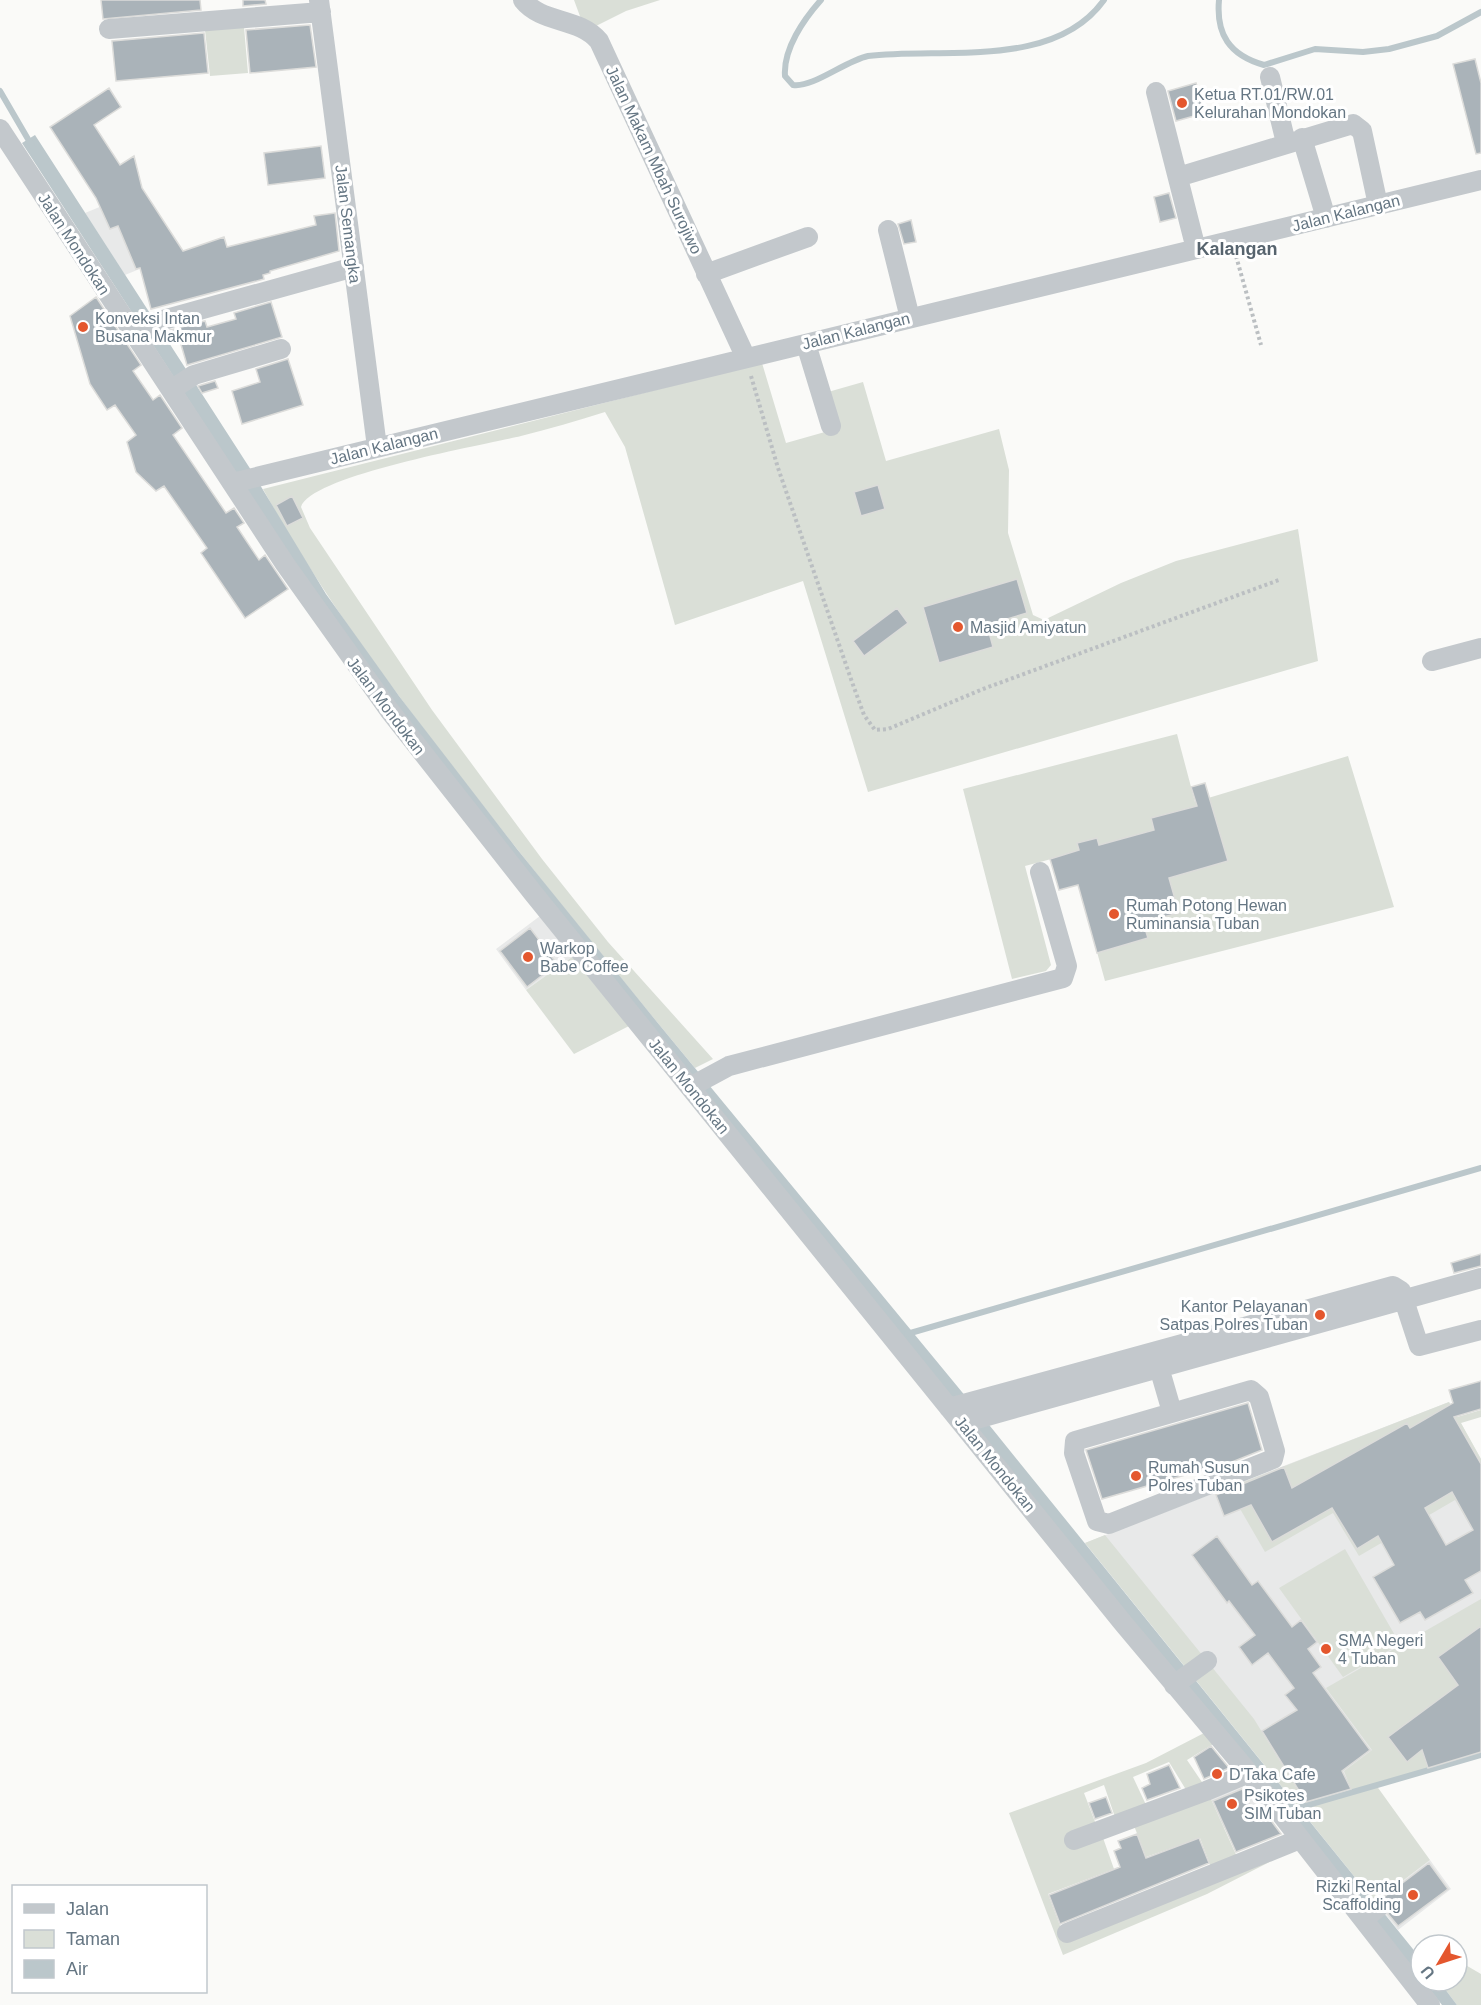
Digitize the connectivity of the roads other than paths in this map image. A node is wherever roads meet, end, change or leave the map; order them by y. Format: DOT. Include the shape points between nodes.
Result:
graph roads {
  1 [pos="523,0"];
  2 [pos="320,6"];
  3 [pos="110,29"];
  4 [pos="1270,77"];
  5 [pos="1156,92"];
  6 [pos="0,129"];
  7 [pos="1294,141"];
  8 [pos="6,153"];
  9 [pos="1178,177"];
  10 [pos="1481,180"];
  11 [pos="1378,205"];
  12 [pos="1326,218"];
  13 [pos="888,230"];
  14 [pos="808,237"];
  15 [pos="1196,249"];
  16 [pos="354,267"];
  17 [pos="706,274"];
  18 [pos="910,318"];
  19 [pos="144,329"];
  20 [pos="806,344"];
  21 [pos="281,349"];
  22 [pos="746,358"];
  23 [pos="180,384"];
  24 [pos="831,426"];
  25 [pos="377,447"];
  26 [pos="236,482"];
  27 [pos="1481,648"];
  28 [pos="1432,661"];
  29 [pos="1040,872"];
  30 [pos="696,1083"];
  31 [pos="1481,1278"];
  32 [pos="1404,1300"];
  33 [pos="1481,1330"];
  34 [pos="1157,1360"];
  35 [pos="1172,1412"];
  36 [pos="965,1413"];
  37 [pos="1202,1665"];
  38 [pos="1177,1683"];
  39 [pos="1249,1773"];
  40 [pos="1300,1839"];
  41 [pos="1074,1840"];
  42 [pos="1067,1933"];
  43 [pos="1430,2005"];
  1 -- 17 [label="street, Jalan Makam Mbah Surojiwo" via="540,14 589,31 599,41"];
  2 -- 3 [label="street"];
  2 -- 16 [label="street, Jalan Semangka"];
  4 -- 7 [label="street"];
  5 -- 9 [label="street"];
  6 -- 8 [label="street, Jalan Mondokan"];
  7 -- 9 [label="street"];
  7 -- 11 [label="street" via="1346,125 1360,127"];
  7 -- 12 [label="street"];
  8 -- 19 [label="street, Jalan Mondokan"];
  9 -- 15 [label="street"];
  10 -- 11 [label="street, Jalan Kalangan"];
  11 -- 12 [label="street, Jalan Kalangan"];
  12 -- 15 [label="street, Jalan Kalangan"];
  13 -- 18 [label="street"];
  14 -- 17 [label="street"];
  15 -- 18 [label="street, Jalan Kalangan"];
  16 -- 19 [label="street"];
  16 -- 25 [label="street, Jalan Semangka"];
  17 -- 22 [label="street, Jalan Makam Mbah Surojiwo"];
  18 -- 20 [label="street, Jalan Kalangan"];
  19 -- 23 [label="street, Jalan Mondokan"];
  20 -- 22 [label="street, Jalan Kalangan"];
  20 -- 24 [label="street"];
  21 -- 23 [label="street"];
  22 -- 25 [label="street, Jalan Kalangan"];
  23 -- 26 [label="street, Jalan Mondokan"];
  25 -- 26 [label="street, Jalan Kalangan"];
  26 -- 30 [label="street, Jalan Mondokan" via="327,627 388,710"];
  27 -- 28 [label="street"];
  29 -- 30 [label="street" via="1067,966 1061,979 729,1066"];
  30 -- 36 [label="street, Jalan Mondokan"];
  31 -- 32 [label="street"];
  32 -- 33 [label="street" via="1419,1346"];
  32 -- 34 [label="street" via="1400,1290 1393,1286"];
  34 -- 35 [label="street"];
  34 -- 36 [label="street"];
  35 -- 35 [label="street" via="1073,1442 1098,1523 1109,1524 1276,1456 1253,1391"];
  36 -- 38 [label="street, Jalan Mondokan"];
  37 -- 38 [label="street"];
  38 -- 39 [label="street, Jalan Mondokan"];
  39 -- 40 [label="street, Jalan Mondokan"];
  39 -- 41 [label="street"];
  40 -- 42 [label="street"];
  40 -- 43 [label="street, Jalan Mondokan" via="1371,1914"];
}
